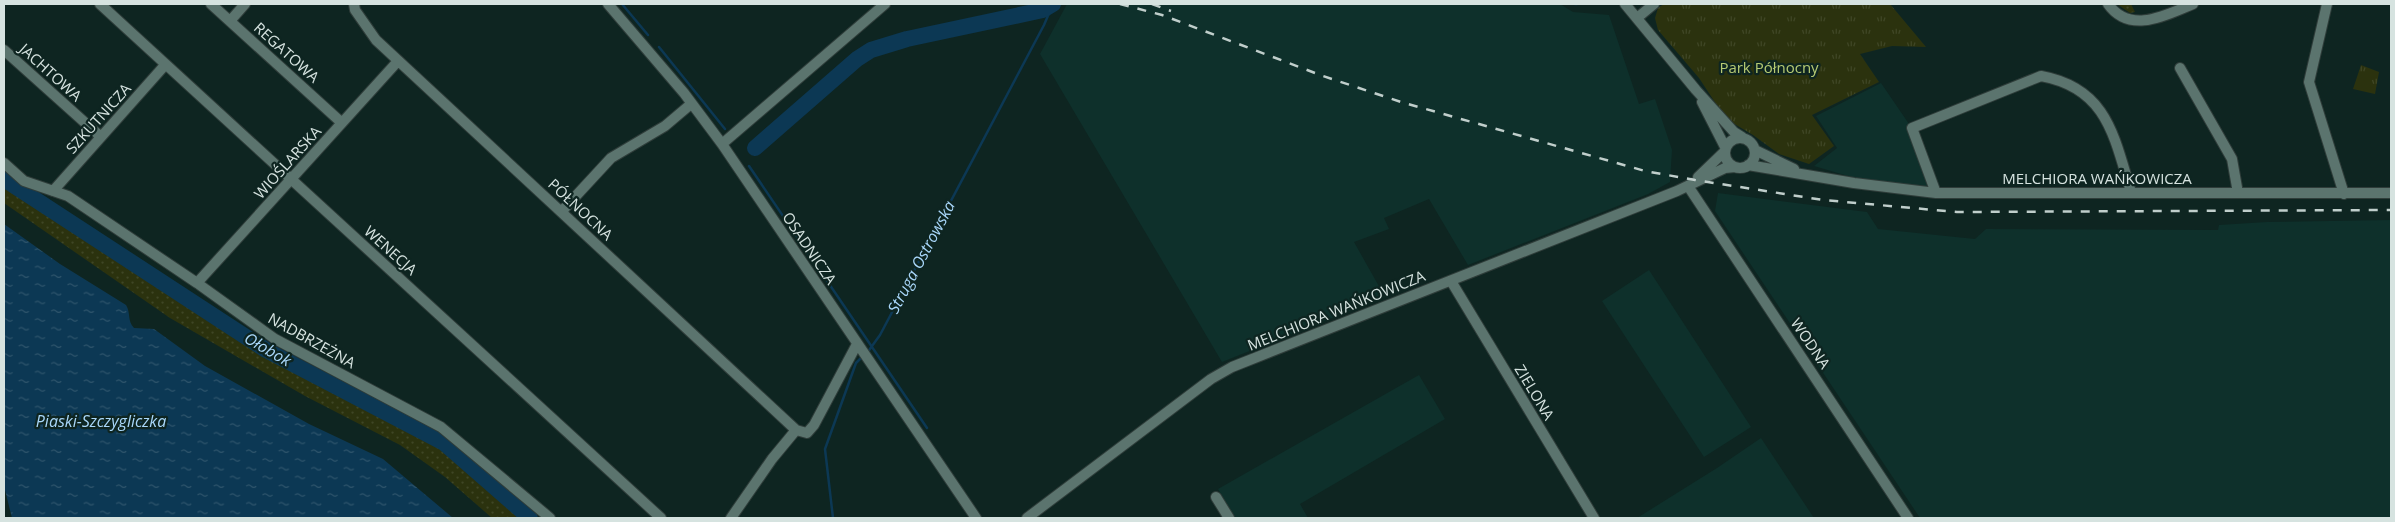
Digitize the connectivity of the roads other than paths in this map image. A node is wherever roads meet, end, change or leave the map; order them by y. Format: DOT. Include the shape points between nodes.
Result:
graph roads {
  1 [pos="100,4"];
  2 [pos="211,4"];
  3 [pos="245,4"];
  4 [pos="354,4"];
  5 [pos="608,4"];
  6 [pos="885,4"];
  7 [pos="1625,4"];
  8 [pos="1654,4"];
  9 [pos="2108,4"];
  10 [pos="2193,4"];
  11 [pos="2327,4"];
  12 [pos="1637,18"];
  13 [pos="230,21"];
  14 [pos="4,50"];
  15 [pos="398,61"];
  16 [pos="165,65"];
  17 [pos="2180,68"];
  18 [pos="1696,90"];
  19 [pos="691,104"];
  20 [pos="342,123"];
  21 [pos="101,137"];
  22 [pos="1742,137"];
  23 [pos="722,144"];
  24 [pos="1725,150"];
  25 [pos="1755,150"];
  26 [pos="4,163"];
  27 [pos="1748,165"];
  28 [pos="1735,167"];
  29 [pos="1804,173"];
  30 [pos="291,179"];
  31 [pos="1688,186"];
  32 [pos="53,191"];
  33 [pos="2131,192"];
  34 [pos="2238,193"];
  35 [pos="2391,193"];
  36 [pos="1936,194"];
  37 [pos="2344,194"];
  38 [pos="562,212"];
  39 [pos="1451,281"];
  40 [pos="198,283"];
  41 [pos="857,344"];
  42 [pos="796,430"];
  43 [pos="1216,497"];
  44 [pos="550,518"];
  45 [pos="661,518"];
  46 [pos="731,518"];
  47 [pos="976,518"];
  48 [pos="1028,518"];
  49 [pos="1229,518"];
  50 [pos="1594,518"];
  51 [pos="1908,518"];
  1 -- 16 [label="street, WENECJA"];
  2 -- 13 [label="street, REGATOWA"];
  3 -- 13 [label="street"];
  4 -- 15 [label="street, PÓŁNOCNA" via="376,40"];
  5 -- 19 [label="street, OSADNICZA"];
  6 -- 23 [label="street"];
  7 -- 12 [label="street"];
  8 -- 12 [label="street"];
  9 -- 10 [label="street" via="2120,15 2150,21"];
  11 -- 37 [label="street" via="2308,82"];
  12 -- 18 [label="street"];
  13 -- 20 [label="street, REGATOWA"];
  14 -- 21 [label="street, JACHTOWA"];
  15 -- 20 [label="street, WIOŚLARSKA"];
  15 -- 38 [label="street, PÓŁNOCNA"];
  16 -- 21 [label="street, SZKUTNICZA"];
  16 -- 30 [label="street, WENECJA"];
  17 -- 34 [label="street" via="2232,159"];
  18 -- 22 [label="street"];
  18 -- 24 [label="street"];
  19 -- 23 [label="street, OSADNICZA"];
  19 -- 38 [label="street" via="665,126 611,158"];
  20 -- 30 [label="street, WIOŚLARSKA"];
  21 -- 32 [label="street, SZKUTNICZA"];
  22 -- 24 [label="street" via="1732,140"];
  22 -- 25 [label="street"];
  23 -- 41 [label="street, OSADNICZA"];
  24 -- 28 [label="street" via="1727,161"];
  24 -- 31 [label="street, MELCHIORA WAŃKOWICZA"];
  25 -- 27 [label="street"];
  25 -- 29 [label="street, MELCHIORA WAŃKOWICZA"];
  26 -- 32 [label="street, NADBRZEŻNA" via="24,181"];
  27 -- 28 [label="street"];
  27 -- 29 [label="street, MELCHIORA WAŃKOWICZA"];
  28 -- 31 [label="street, MELCHIORA WAŃKOWICZA" via="1725,168"];
  29 -- 36 [label="street, MELCHIORA WAŃKOWICZA"];
  30 -- 40 [label="street, WIOŚLARSKA"];
  30 -- 45 [label="street, WENECJA"];
  31 -- 39 [label="street, MELCHIORA WAŃKOWICZA"];
  31 -- 51 [label="street, WODNA"];
  32 -- 40 [label="street, NADBRZEŻNA" via="68,196"];
  33 -- 34 [label="street, MELCHIORA WAŃKOWICZA"];
  33 -- 36 [label="street, MELCHIORA WAŃKOWICZA"];
  33 -- 36 [label="street" via="2116,142 2098,105 2070,85 2056,78 2041,76 1912,128"];
  34 -- 37 [label="street, MELCHIORA WAŃKOWICZA"];
  35 -- 37 [label="street, MELCHIORA WAŃKOWICZA"];
  38 -- 42 [label="street, PÓŁNOCNA"];
  39 -- 48 [label="street, MELCHIORA WAŃKOWICZA" via="1222,373"];
  39 -- 50 [label="street, ZIELONA"];
  40 -- 44 [label="street, NADBRZEŻNA" via="275,340 441,427"];
  41 -- 42 [label="street" via="814,425 807,433"];
  41 -- 47 [label="street, OSADNICZA"];
  42 -- 46 [label="street"];
  43 -- 49 [label="street"];
}
